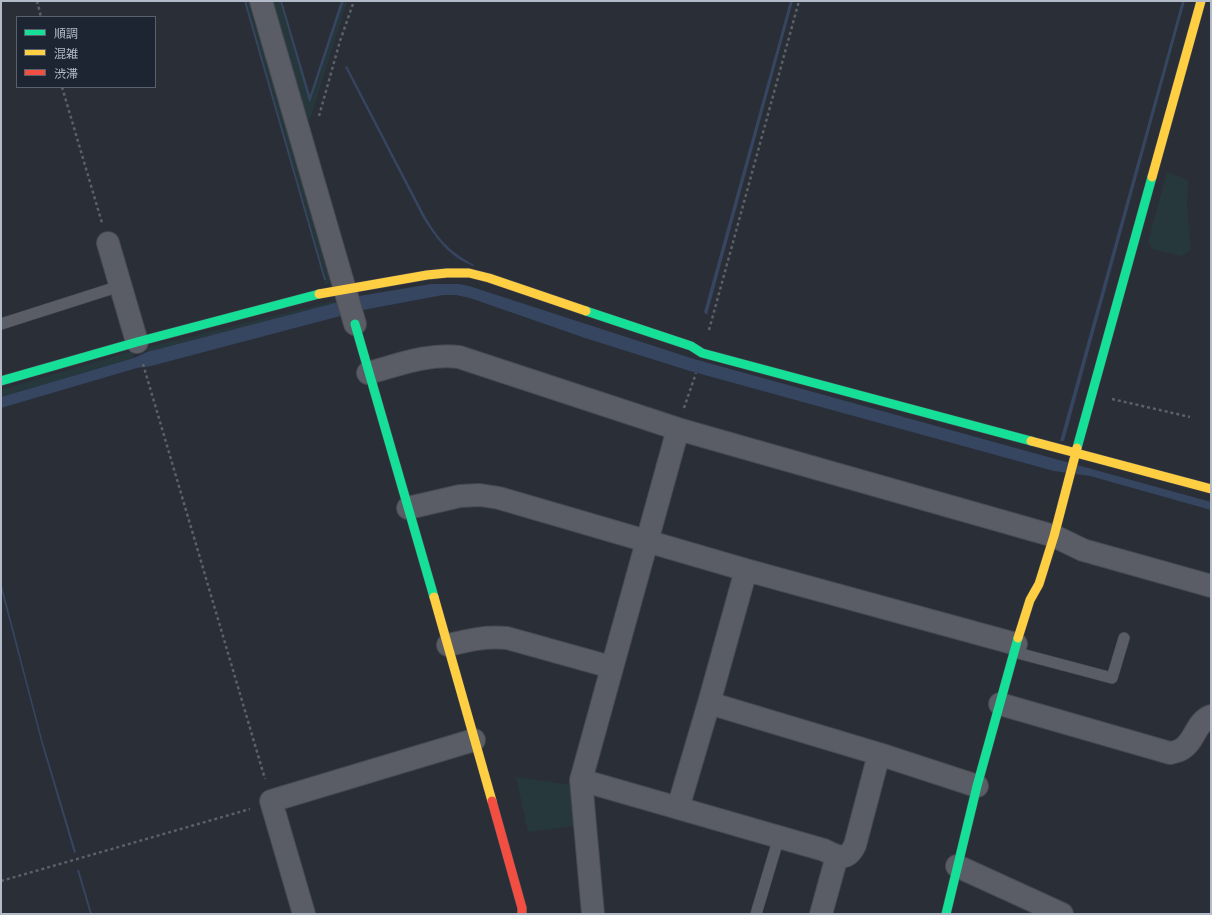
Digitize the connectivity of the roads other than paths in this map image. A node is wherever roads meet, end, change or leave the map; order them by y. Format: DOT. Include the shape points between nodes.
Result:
graph roads {
  1 [pos="261,1"];
  2 [pos="1201,1"];
  3 [pos="108,244"];
  4 [pos="120,286"];
  5 [pos="345,290"];
  6 [pos="1,324"];
  7 [pos="355,324"];
  8 [pos="137,342"];
  9 [pos="368,373"];
  10 [pos="1,381"];
  11 [pos="678,429"];
  12 [pos="1076,454"];
  13 [pos="1211,489"];
  14 [pos="408,508"];
  15 [pos="1054,536"];
  16 [pos="647,540"];
  17 [pos="746,570"];
  18 [pos="1211,586"];
  19 [pos="1124,638"];
  20 [pos="448,645"];
  21 [pos="1015,648"];
  22 [pos="611,667"];
  23 [pos="709,703"];
  24 [pos="1000,704"];
  25 [pos="1211,716"];
  26 [pos="474,740"];
  27 [pos="879,754"];
  28 [pos="580,780"];
  29 [pos="977,786"];
  30 [pos="678,808"];
  31 [pos="778,837"];
  32 [pos="837,856"];
  33 [pos="957,866"];
  34 [pos="304,914"];
  35 [pos="522,914"];
  36 [pos="593,914"];
  37 [pos="756,914"];
  38 [pos="821,914"];
  39 [pos="946,914"];
  40 [pos="1062,914"];
  1 -- 5 [label="street"];
  2 -- 12 [label="street"];
  3 -- 4 [label="street"];
  4 -- 6 [label="lane"];
  4 -- 8 [label="street"];
  5 -- 7 [label="street"];
  5 -- 8 [label="street" via="328,292"];
  5 -- 12 [label="street" via="427,275 469,273 691,346 702,353"];
  7 -- 9 [label="street"];
  8 -- 10 [label="street"];
  9 -- 11 [label="street" via="426,357 459,357"];
  9 -- 14 [label="street"];
  11 -- 15 [label="street"];
  11 -- 16 [label="street"];
  12 -- 13 [label="street"];
  12 -- 15 [label="street"];
  14 -- 16 [label="street" via="460,496 480,495 499,498"];
  14 -- 20 [label="street"];
  15 -- 18 [label="street" via="1083,550"];
  15 -- 21 [label="street"];
  16 -- 17 [label="street"];
  16 -- 22 [label="street"];
  17 -- 21 [label="street"];
  17 -- 23 [label="street"];
  19 -- 21 [label="lane" via="1112,678"];
  20 -- 22 [label="street" via="490,637 507,638"];
  20 -- 26 [label="street"];
  21 -- 24 [label="street"];
  22 -- 28 [label="street"];
  23 -- 27 [label="street"];
  23 -- 30 [label="street"];
  24 -- 25 [label="street" via="1170,753 1187,745 1201,721"];
  24 -- 29 [label="street"];
  26 -- 34 [label="street" via="271,801"];
  26 -- 35 [label="street"];
  27 -- 29 [label="street"];
  27 -- 32 [label="street" via="852,853 845,857"];
  28 -- 30 [label="street"];
  28 -- 36 [label="street"];
  29 -- 33 [label="street"];
  30 -- 31 [label="street"];
  31 -- 32 [label="street"];
  31 -- 37 [label="lane"];
  32 -- 38 [label="street"];
  33 -- 39 [label="street"];
  33 -- 40 [label="street"];
}
